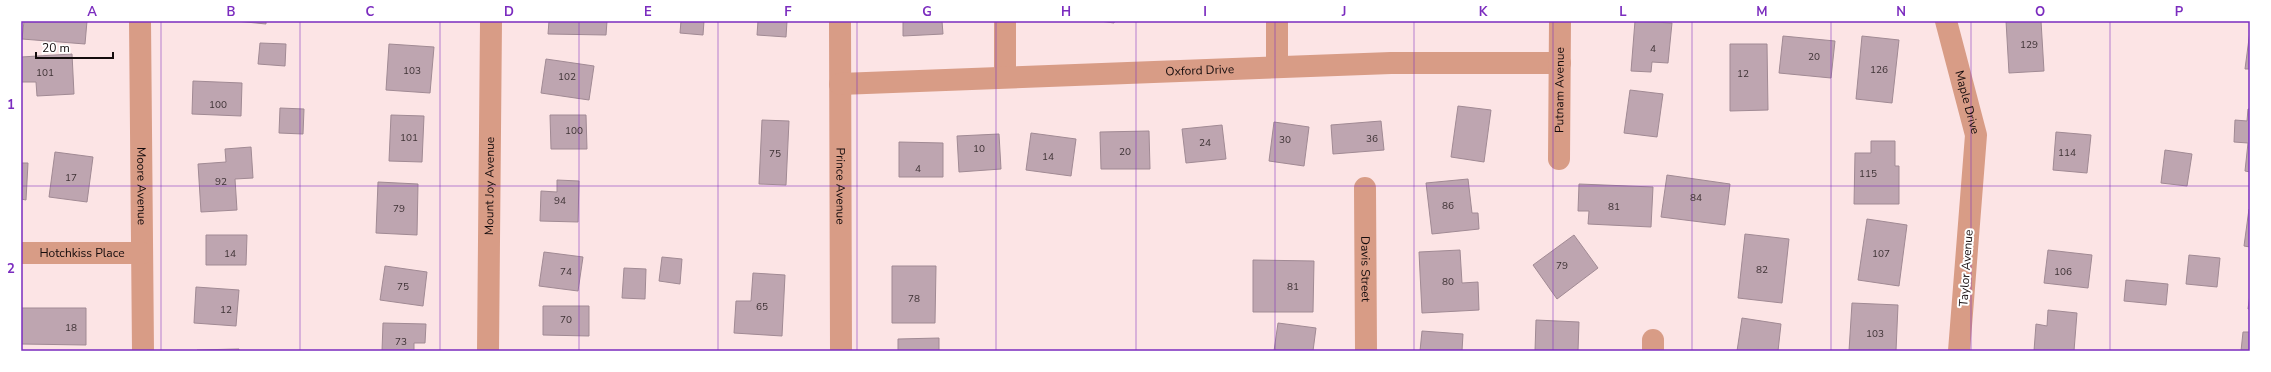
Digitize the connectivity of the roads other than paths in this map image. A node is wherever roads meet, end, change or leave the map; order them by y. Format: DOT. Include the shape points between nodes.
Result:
graph roads {
  1 [pos="140,21"];
  2 [pos="491,21"];
  3 [pos="840,21"];
  4 [pos="1005,21"];
  5 [pos="1277,21"];
  6 [pos="1560,21"];
  7 [pos="1946,21"];
  8 [pos="1560,63"];
  9 [pos="1277,67"];
  10 [pos="1005,77"];
  11 [pos="840,84"];
  12 [pos="1559,159"];
  13 [pos="1972,185"];
  14 [pos="1365,188"];
  15 [pos="21,253"];
  16 [pos="142,254"];
  17 [pos="143,351"];
  18 [pos="488,351"];
  19 [pos="840,351"];
  20 [pos="1366,351"];
  21 [pos="1959,351"];
  1 -- 16 [label="street, Moore Avenue"];
  2 -- 18 [label="street, Mount Joy Avenue"];
  3 -- 11 [label="street, Prince Avenue"];
  4 -- 10 [label="street"];
  5 -- 9 [label="street"];
  6 -- 8 [label="street, Putnam Avenue"];
  7 -- 13 [label="street, Maple Drive" via="1976,135"];
  8 -- 9 [label="street, Oxford Drive" via="1391,63"];
  8 -- 12 [label="street, Putnam Avenue"];
  9 -- 10 [label="street, Oxford Drive"];
  10 -- 11 [label="street, Oxford Drive"];
  11 -- 19 [label="street, Prince Avenue"];
  13 -- 21 [label="street, Taylor Avenue"];
  14 -- 20 [label="street, Davis Street"];
  15 -- 16 [label="street, Hotchkiss Place"];
  16 -- 17 [label="street, Moore Avenue"];
}
